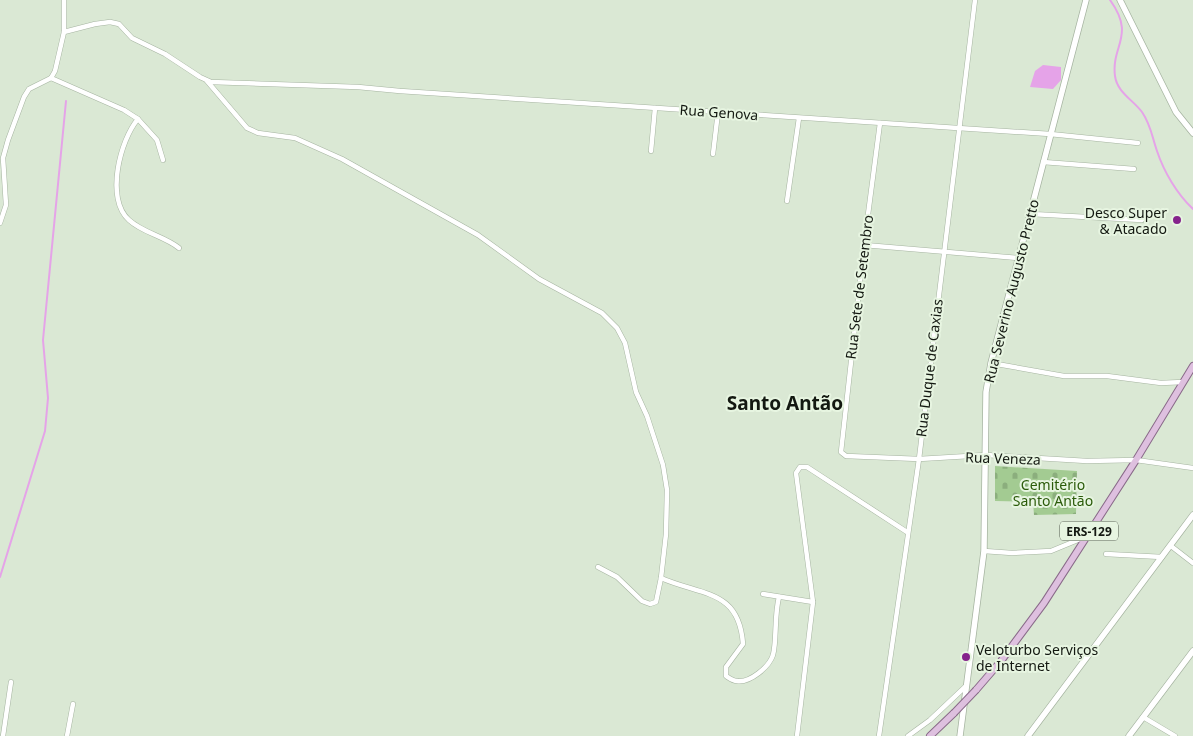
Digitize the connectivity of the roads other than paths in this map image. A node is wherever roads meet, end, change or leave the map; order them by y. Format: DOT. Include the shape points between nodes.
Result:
graph roads {
  1 [pos="64,0"];
  2 [pos="975,0"];
  3 [pos="1086,0"];
  4 [pos="1120,1"];
  5 [pos="64,32"];
  6 [pos="51,78"];
  7 [pos="207,81"];
  8 [pos="655,108"];
  9 [pos="718,112"];
  10 [pos="799,118"];
  11 [pos="138,119"];
  12 [pos="880,123"];
  13 [pos="1190,127"];
  14 [pos="959,128"];
  15 [pos="1193,133"];
  16 [pos="1050,134"];
  17 [pos="1138,143"];
  18 [pos="651,152"];
  19 [pos="713,154"];
  20 [pos="164,160"];
  21 [pos="1043,162"];
  22 [pos="1134,169"];
  23 [pos="787,201"];
  24 [pos="1031,214"];
  25 [pos="1142,220"];
  26 [pos="0,223"];
  27 [pos="864,245"];
  28 [pos="179,248"];
  29 [pos="943,250"];
  30 [pos="1019,258"];
  31 [pos="991,362"];
  32 [pos="1193,366"];
  33 [pos="1183,382"];
  34 [pos="841,452"];
  35 [pos="986,454"];
  36 [pos="919,459"];
  37 [pos="1136,460"];
  38 [pos="1193,468"];
  39 [pos="1193,515"];
  40 [pos="907,532"];
  41 [pos="1085,537"];
  42 [pos="1171,546"];
  43 [pos="984,551"];
  44 [pos="1106,554"];
  45 [pos="1162,556"];
  46 [pos="1193,563"];
  47 [pos="598,567"];
  48 [pos="661,578"];
  49 [pos="763,594"];
  50 [pos="779,597"];
  51 [pos="813,602"];
  52 [pos="1192,655"];
  53 [pos="12,682"];
  54 [pos="966,686"];
  55 [pos="73,704"];
  56 [pos="1143,717"];
  57 [pos="3,736"];
  58 [pos="67,736"];
  59 [pos="797,736"];
  60 [pos="879,736"];
  61 [pos="908,736"];
  62 [pos="930,736"];
  63 [pos="960,736"];
  64 [pos="1028,736"];
  65 [pos="1129,736"];
  66 [pos="1175,736"];
  1 -- 5 [label="street"];
  2 -- 14 [label="street, Rua Duque de Caxias"];
  3 -- 16 [label="street, Rua Severino Augusto Pretto"];
  4 -- 13 [label="street" via="1176,112"];
  5 -- 6 [label="street"];
  5 -- 7 [label="street" via="95,24 119,24 132,38 165,54"];
  6 -- 11 [label="street"];
  6 -- 26 [label="street" via="29,89 8,140 3,158 6,205"];
  7 -- 8 [label="street, Rua Genova" via="300,84"];
  7 -- 48 [label="street" via="247,128 258,133 295,138 342,159 478,235 539,279 602,313 617,328 625,343 636,392 663,465 667,490"];
  8 -- 9 [label="street, Rua Genova"];
  8 -- 18 [label="street"];
  9 -- 10 [label="street, Rua Genova"];
  9 -- 19 [label="street"];
  10 -- 12 [label="street, Rua Genova"];
  10 -- 23 [label="street"];
  11 -- 20 [label="street" via="157,140"];
  11 -- 28 [label="street" via="131,127 118,165 121,209 133,224 171,241"];
  12 -- 14 [label="street, Rua Genova"];
  12 -- 27 [label="street, Rua Sete de Setembro"];
  13 -- 15 [label="street"];
  14 -- 16 [label="street, Rua Genova"];
  14 -- 29 [label="street, Rua Duque de Caxias"];
  16 -- 17 [label="street, Rua Genova"];
  16 -- 21 [label="street, Rua Severino Augusto Pretto"];
  21 -- 22 [label="street"];
  21 -- 24 [label="street, Rua Severino Augusto Pretto"];
  24 -- 25 [label="street"];
  24 -- 30 [label="street, Rua Severino Augusto Pretto"];
  27 -- 29 [label="street"];
  27 -- 34 [label="street, Rua Sete de Setembro"];
  29 -- 30 [label="street"];
  29 -- 36 [label="street, Rua Duque de Caxias"];
  30 -- 31 [label="street, Rua Severino Augusto Pretto"];
  31 -- 33 [label="street" via="1064,376"];
  31 -- 35 [label="street, Rua Severino Augusto Pretto" via="986,392"];
  32 -- 33 [label="main road, ERS-129"];
  33 -- 37 [label="main road, ERS-129"];
  34 -- 36 [label="street, Rua Veneza" via="846,456"];
  35 -- 36 [label="street, Rua Veneza"];
  35 -- 37 [label="street, Rua Veneza" via="1087,461"];
  35 -- 43 [label="street, Rua Severino Augusto Pretto"];
  36 -- 40 [label="street, Rua Duque de Caxias"];
  37 -- 38 [label="street, Rua Veneza"];
  37 -- 41 [label="main road, ERS-129"];
  39 -- 42 [label="street"];
  40 -- 51 [label="street" via="807,467 800,467 796,472"];
  40 -- 60 [label="street, Rua Duque de Caxias"];
  41 -- 43 [label="street" via="1051,551"];
  41 -- 62 [label="main road, ERS-129, bridge" via="1044,603 1002,660"];
  42 -- 45 [label="street"];
  42 -- 46 [label="street"];
  43 -- 54 [label="street, Rua Severino Augusto Pretto"];
  44 -- 45 [label="street"];
  45 -- 64 [label="street"];
  47 -- 48 [label="street" via="617,577 642,601 650,604 658,598"];
  48 -- 50 [label="street" via="721,598 731,606 743,644 726,668 726,676 737,681 751,678 765,667 772,655"];
  49 -- 50 [label="street"];
  50 -- 51 [label="street"];
  51 -- 59 [label="street"];
  52 -- 56 [label="street"];
  53 -- 57 [label="street"];
  54 -- 61 [label="street"];
  54 -- 63 [label="street, Rua Severino Augusto Pretto"];
  55 -- 58 [label="street"];
  56 -- 65 [label="street"];
  56 -- 66 [label="street"];
}
